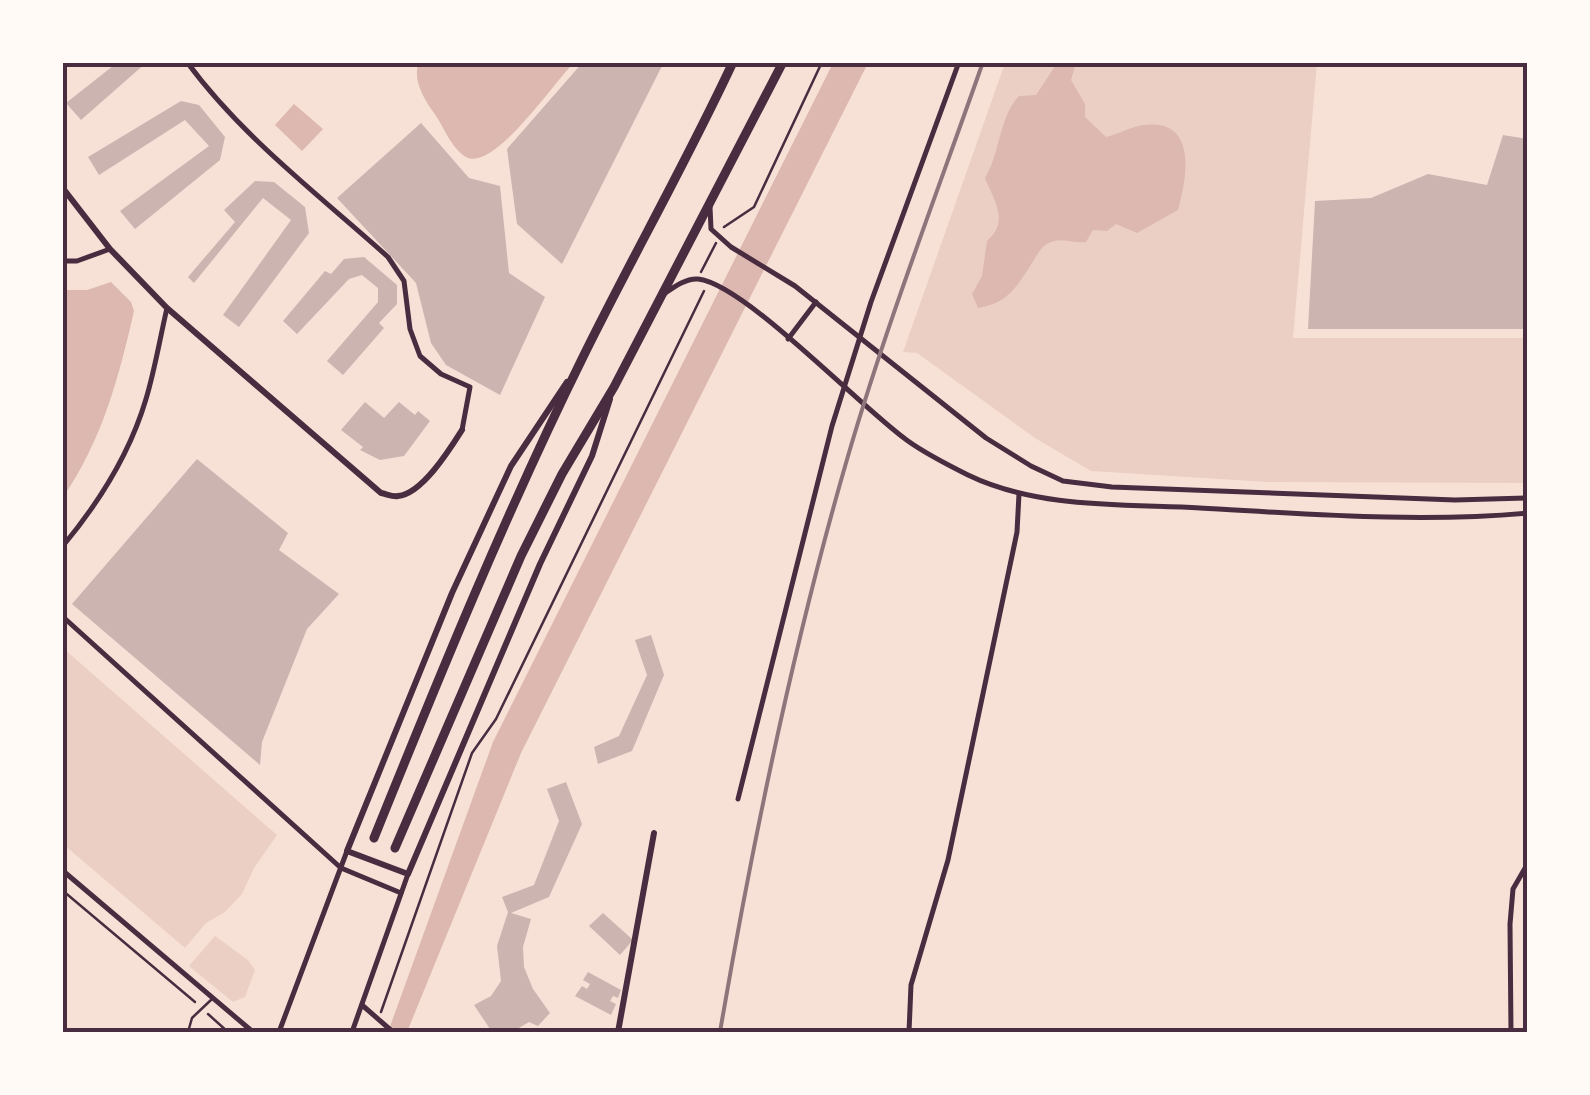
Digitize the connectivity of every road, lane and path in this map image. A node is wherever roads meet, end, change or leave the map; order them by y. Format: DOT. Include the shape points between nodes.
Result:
graph roads {
  1 [pos="187,62"];
  2 [pos="733,62"];
  3 [pos="783,62"];
  4 [pos="822,62"];
  5 [pos="959,62"];
  6 [pos="62,188"];
  7 [pos="711,198"];
  8 [pos="719,236"];
  9 [pos="110,249"];
  10 [pos="62,261"];
  11 [pos="698,279"];
  12 [pos="658,298"];
  13 [pos="816,302"];
  14 [pos="167,308"];
  15 [pos="788,339"];
  16 [pos="581,360"];
  17 [pos="614,387"];
  18 [pos="462,430"];
  19 [pos="1020,494"];
  20 [pos="1528,498"];
  21 [pos="1528,513"];
  22 [pos="62,547"];
  23 [pos="62,616"];
  24 [pos="738,800"];
  25 [pos="654,834"];
  26 [pos="374,838"];
  27 [pos="395,848"];
  28 [pos="347,850"];
  29 [pos="1528,862"];
  30 [pos="341,868"];
  31 [pos="62,870"];
  32 [pos="408,874"];
  33 [pos="62,890"];
  34 [pos="402,893"];
  35 [pos="213,998"];
  36 [pos="362,1006"];
  37 [pos="202,1008"];
  38 [pos="380,1021"];
  39 [pos="188,1032"];
  40 [pos="228,1032"];
  41 [pos="253,1032"];
  42 [pos="279,1032"];
  43 [pos="352,1032"];
  44 [pos="393,1032"];
  45 [pos="618,1032"];
  46 [pos="909,1032"];
  47 [pos="1511,1032"];
  1 -- 18 [label="street" via="242,126 388,256 404,281 420,356 470,387"];
  2 -- 16 [label="highway"];
  3 -- 7 [label="highway"];
  4 -- 8 [label="path" via="754,207"];
  5 -- 24 [label="street" via="832,426"];
  6 -- 9 [label="street"];
  7 -- 8 [label="street" via="710,229"];
  7 -- 12 [label="highway"];
  8 -- 11 [label="path"];
  8 -- 13 [label="street"];
  9 -- 10 [label="street"];
  9 -- 14 [label="street"];
  11 -- 12 [label="street"];
  11 -- 15 [label="street" via="748,306"];
  11 -- 38 [label="path" via="704,290 687,329 496,718 472,754"];
  12 -- 17 [label="highway"];
  13 -- 15 [label="street"];
  13 -- 20 [label="street" via="986,438 1063,481 1436,500"];
  14 -- 18 [label="street" via="381,494 414,490"];
  14 -- 22 [label="street" via="146,400 126,448 90,513"];
  15 -- 19 [label="street" via="908,441 970,476"];
  16 -- 26 [label="highway"];
  16 -- 28 [label="street" via="512,466"];
  17 -- 27 [label="highway" via="520,556"];
  17 -- 32 [label="street" via="592,456"];
  19 -- 21 [label="street" via="1345,516"];
  19 -- 46 [label="street" via="1018,532 948,860 911,985"];
  23 -- 30 [label="street"];
  25 -- 45 [label="street"];
  28 -- 30 [label="street"];
  28 -- 32 [label="street"];
  29 -- 47 [label="street" via="1514,889 1510,924"];
  30 -- 34 [label="street"];
  30 -- 42 [label="street"];
  31 -- 35 [label="street"];
  32 -- 34 [label="street"];
  33 -- 37 [label="path"];
  34 -- 36 [label="street"];
  35 -- 37 [label="lane"];
  35 -- 41 [label="street"];
  36 -- 38 [label="street"];
  36 -- 43 [label="street"];
  37 -- 39 [label="lane"];
  37 -- 40 [label="path"];
  38 -- 44 [label="street"];
}
